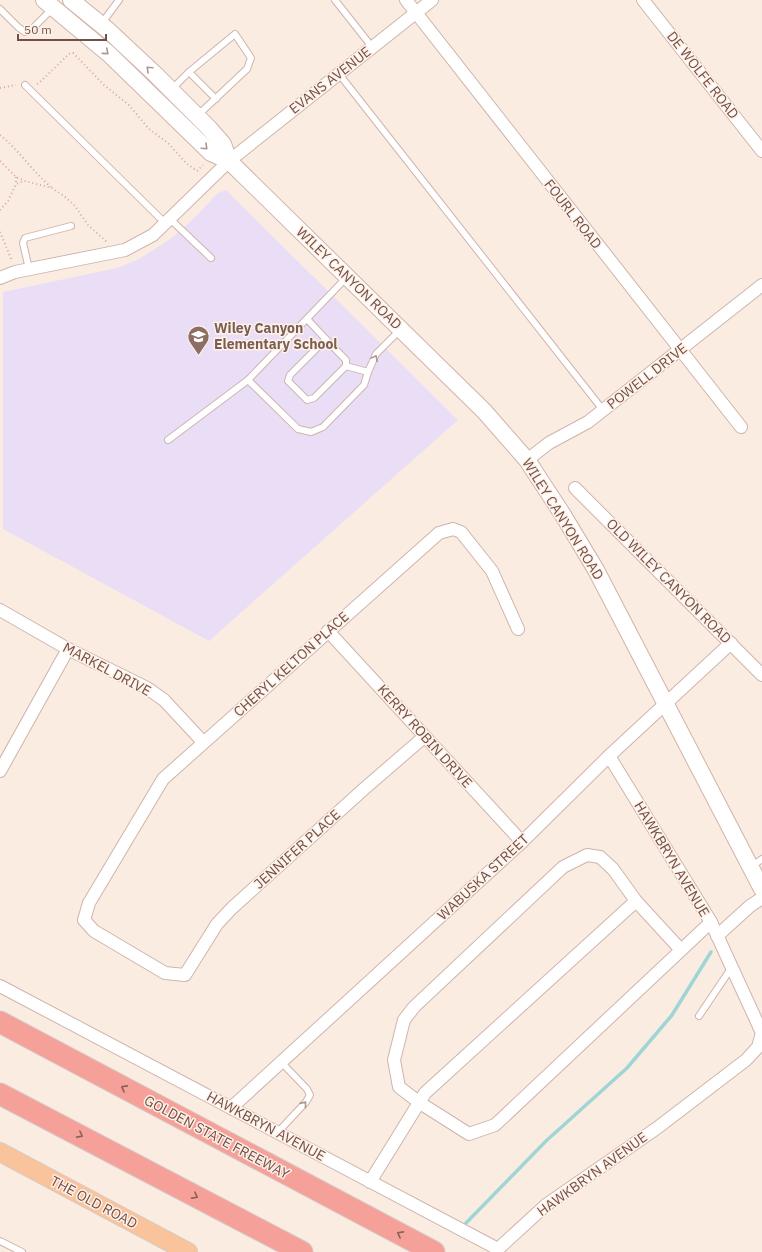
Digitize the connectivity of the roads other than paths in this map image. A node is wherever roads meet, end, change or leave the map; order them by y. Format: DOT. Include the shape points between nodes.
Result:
graph roads {
  1 [pos="71,0"];
  2 [pos="119,0"];
  3 [pos="335,0"];
  4 [pos="406,0"];
  5 [pos="432,0"];
  6 [pos="643,0"];
  7 [pos="48,4"];
  8 [pos="0,9"];
  9 [pos="416,13"];
  10 [pos="101,25"];
  11 [pos="90,39"];
  12 [pos="372,47"];
  13 [pos="189,72"];
  14 [pos="339,74"];
  15 [pos="25,85"];
  16 [pos="171,90"];
  17 [pos="216,98"];
  18 [pos="158,103"];
  19 [pos="197,116"];
  20 [pos="184,128"];
  21 [pos="762,151"];
  22 [pos="229,161"];
  23 [pos="168,222"];
  24 [pos="71,226"];
  25 [pos="211,258"];
  26 [pos="28,269"];
  27 [pos="347,277"];
  28 [pos="0,278"];
  29 [pos="762,285"];
  30 [pos="308,320"];
  31 [pos="401,329"];
  32 [pos="326,339"];
  33 [pos="680,350"];
  34 [pos="346,366"];
  35 [pos="368,372"];
  36 [pos="248,380"];
  37 [pos="603,410"];
  38 [pos="741,427"];
  39 [pos="168,440"];
  40 [pos="527,460"];
  41 [pos="576,488"];
  42 [pos="0,610"];
  43 [pos="518,629"];
  44 [pos="328,631"];
  45 [pos="731,642"];
  46 [pos="68,648"];
  47 [pos="762,675"];
  48 [pos="667,704"];
  49 [pos="424,736"];
  50 [pos="203,742"];
  51 [pos="609,756"];
  52 [pos="0,771"];
  53 [pos="522,842"];
  54 [pos="757,863"];
  55 [pos="762,889"];
  56 [pos="762,898"];
  57 [pos="636,901"];
  58 [pos="84,920"];
  59 [pos="711,922"];
  60 [pos="717,936"];
  61 [pos="682,950"];
  62 [pos="732,967"];
  63 [pos="0,986"];
  64 [pos="699,1016"];
  65 [pos="0,1022"];
  66 [pos="280,1061"];
  67 [pos="5,1098"];
  68 [pos="420,1103"];
  69 [pos="231,1108"];
  70 [pos="277,1133"];
  71 [pos="0,1152"];
  72 [pos="370,1182"];
  73 [pos="0,1241"];
  74 [pos="22,1252"];
  75 [pos="188,1252"];
  76 [pos="302,1252"];
  77 [pos="434,1252"];
  1 -- 10 [label="street, WILEY CANYON ROAD"];
  2 -- 10 [label="lane"];
  3 -- 12 [label="lane"];
  4 -- 9 [label="street, FOURL ROAD"];
  5 -- 9 [label="street, EVANS AVENUE"];
  6 -- 21 [label="street, DE WOLFE ROAD"];
  7 -- 8 [label="lane" via="34,28 25,32"];
  7 -- 11 [label="street, WILEY CANYON ROAD"];
  9 -- 12 [label="street, EVANS AVENUE"];
  9 -- 33 [label="street, FOURL ROAD"];
  10 -- 11 [label="street"];
  16 -- 10 [label="street, WILEY CANYON ROAD, one-way"];
  11 -- 18 [label="street, WILEY CANYON ROAD, one-way" via="109,54"];
  12 -- 14 [label="street, EVANS AVENUE"];
  13 -- 16 [label="lane"];
  13 -- 17 [label="lane"];
  13 -- 17 [label="lane" via="235,34 251,58 247,69"];
  14 -- 22 [label="street, EVANS AVENUE"];
  14 -- 37 [label="lane"];
  15 -- 23 [label="lane"];
  16 -- 18 [label="street"];
  16 -- 19 [label="street, WILEY CANYON ROAD"];
  17 -- 19 [label="lane"];
  18 -- 20 [label="street, WILEY CANYON ROAD"];
  19 -- 20 [label="street"];
  19 -- 22 [label="street, WILEY CANYON ROAD" via="223,144"];
  20 -- 22 [label="street, WILEY CANYON ROAD, one-way" via="211,153"];
  22 -- 23 [label="street, EVANS AVENUE"];
  22 -- 27 [label="street, WILEY CANYON ROAD"];
  23 -- 25 [label="lane"];
  23 -- 26 [label="street, EVANS AVENUE" via="154,235 125,250"];
  24 -- 26 [label="lane" via="25,238 23,243"];
  26 -- 28 [label="street, EVANS AVENUE"];
  27 -- 30 [label="lane"];
  27 -- 31 [label="street, WILEY CANYON ROAD"];
  29 -- 33 [label="street, POWELL DRIVE"];
  30 -- 32 [label="lane"];
  30 -- 36 [label="lane"];
  35 -- 31 [label="lane, one-way" via="376,354"];
  31 -- 40 [label="street, WILEY CANYON ROAD" via="484,411"];
  32 -- 34 [label="lane" via="346,360"];
  32 -- 34 [label="lane" via="290,375 288,381 307,400 314,398"];
  33 -- 37 [label="street, POWELL DRIVE"];
  33 -- 38 [label="street, FOURL ROAD"];
  34 -- 35 [label="lane"];
  35 -- 36 [label="lane" via="364,385 323,427 311,432 298,429"];
  36 -- 39 [label="lane"];
  37 -- 40 [label="street, POWELL DRIVE" via="574,431 549,443"];
  40 -- 48 [label="street, WILEY CANYON ROAD" via="596,570"];
  41 -- 45 [label="street, OLD WILEY CANYON ROAD"];
  42 -- 46 [label="street, MARKEL DRIVE"];
  43 -- 44 [label="street, CHERYL KELTON PLACE" via="492,571 461,532 452,529 440,533"];
  44 -- 49 [label="street, KERRY ROBIN DRIVE"];
  44 -- 50 [label="street, CHERYL KELTON PLACE"];
  45 -- 47 [label="street, OLD WILEY CANYON ROAD"];
  45 -- 48 [label="street, WABUSKA STREET"];
  46 -- 50 [label="street, MARKEL DRIVE" via="164,700"];
  46 -- 52 [label="street"];
  48 -- 51 [label="street, WABUSKA STREET"];
  48 -- 54 [label="street, WILEY CANYON ROAD"];
  49 -- 53 [label="street, KERRY ROBIN DRIVE"];
  49 -- 58 [label="street, JENNIFER PLACE" via="232,908 217,924 185,974 165,973 94,931"];
  50 -- 58 [label="street, CHERYL KELTON PLACE" via="163,779 89,903"];
  51 -- 53 [label="street, WABUSKA STREET"];
  51 -- 59 [label="street, HAWKBRYN AVENUE"];
  53 -- 66 [label="street, WABUSKA STREET"];
  54 -- 55 [label="street, WILEY CANYON ROAD"];
  56 -- 60 [label="street"];
  57 -- 61 [label="street"];
  57 -- 68 [label="street" via="425,1093"];
  57 -- 68 [label="street" via="614,869 600,857 587,855 563,867 414,1007 404,1020 394,1060 399,1087"];
  59 -- 60 [label="street, HAWKBRYN AVENUE"];
  59 -- 61 [label="street"];
  60 -- 62 [label="street, HAWKBRYN AVENUE"];
  61 -- 68 [label="street" via="495,1126 469,1134"];
  62 -- 64 [label="lane"];
  62 -- 72 [label="street, HAWKBRYN AVENUE" via="762,1033 758,1047 746,1060 657,1128 546,1205 498,1250"];
  63 -- 69 [label="street, HAWKBRYN AVENUE"];
  77 -- 65 [label="highway, GOLDEN STATE FREEWAY, one-way"];
  66 -- 69 [label="street, WABUSKA STREET"];
  70 -- 66 [label="lane, one-way" via="310,1095"];
  67 -- 76 [label="highway, one-way"];
  68 -- 72 [label="street"];
  69 -- 70 [label="street, HAWKBRYN AVENUE"];
  70 -- 72 [label="street, HAWKBRYN AVENUE"];
  71 -- 75 [label="main road, THE OLD ROAD" via="166,1244"];
  73 -- 74 [label="lane"];
}
